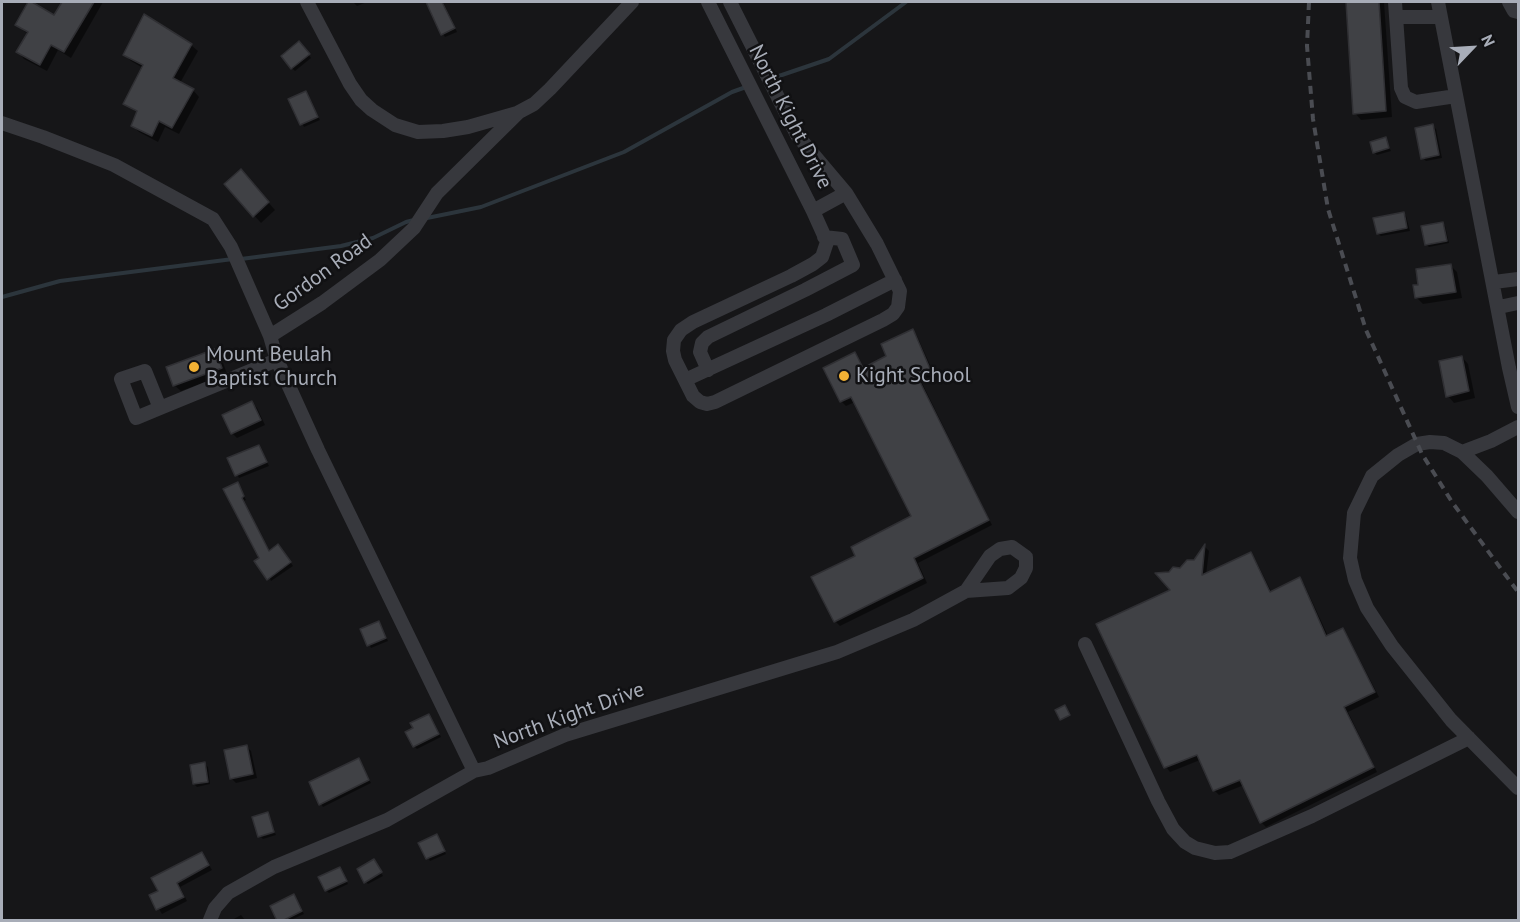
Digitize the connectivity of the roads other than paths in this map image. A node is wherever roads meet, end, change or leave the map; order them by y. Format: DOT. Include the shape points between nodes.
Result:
graph roads {
  1 [pos="307,2"];
  2 [pos="632,2"];
  3 [pos="708,2"];
  4 [pos="730,2"];
  5 [pos="1395,2"];
  6 [pos="1438,2"];
  7 [pos="1509,2"];
  8 [pos="1518,12"];
  9 [pos="1396,17"];
  10 [pos="1441,17"];
  11 [pos="1456,96"];
  12 [pos="519,112"];
  13 [pos="2,123"];
  14 [pos="846,193"];
  15 [pos="813,211"];
  16 [pos="824,237"];
  17 [pos="1518,279"];
  18 [pos="895,280"];
  19 [pos="1494,282"];
  20 [pos="1518,303"];
  21 [pos="1499,307"];
  22 [pos="270,336"];
  23 [pos="277,360"];
  24 [pos="708,370"];
  25 [pos="685,380"];
  26 [pos="1518,407"];
  27 [pos="160,408"];
  28 [pos="1518,427"];
  29 [pos="1462,452"];
  30 [pos="1518,512"];
  31 [pos="966,591"];
  32 [pos="1084,644"];
  33 [pos="1468,738"];
  34 [pos="474,771"];
  35 [pos="1518,788"];
  36 [pos="210,921"];
  1 -- 12 [label="street" via="361,100 395,125 418,132 443,130"];
  2 -- 12 [label="street, Gordon Road" via="534,104"];
  3 -- 15 [label="street, North Kight Drive"];
  4 -- 14 [label="street, North Kight Drive" via="797,135"];
  5 -- 9 [label="street"];
  6 -- 10 [label="street"];
  7 -- 8 [label="street"];
  9 -- 10 [label="street"];
  9 -- 11 [label="street" via="1405,97 1416,102"];
  10 -- 11 [label="street"];
  11 -- 19 [label="street"];
  12 -- 22 [label="street, Gordon Road" via="437,193 414,228 380,260"];
  13 -- 22 [label="street" via="114,165 213,219 231,248"];
  14 -- 15 [label="street, North Kight Drive"];
  14 -- 18 [label="street"];
  15 -- 16 [label="street"];
  16 -- 24 [label="street" via="842,238 853,265 708,337 700,352"];
  16 -- 25 [label="street" via="826,249 813,264 681,330 673,351"];
  17 -- 19 [label="street"];
  18 -- 24 [label="street"];
  18 -- 25 [label="street" via="900,300 893,314 715,402 700,402"];
  19 -- 21 [label="street"];
  20 -- 21 [label="street"];
  21 -- 26 [label="street"];
  22 -- 23 [label="street, Gordon Road"];
  23 -- 27 [label="street"];
  23 -- 34 [label="street, Gordon Road"];
  24 -- 25 [label="street"];
  28 -- 29 [label="street"];
  29 -- 30 [label="street"];
  29 -- 33 [label="street" via="1444,443 1417,444 1372,476 1354,513 1350,558 1366,608 1392,646"];
  31 -- 34 [label="street, North Kight Drive" via="913,620 837,652 565,735"];
  32 -- 33 [label="street" via="1173,829 1195,848 1215,853 1230,852 1312,816"];
  33 -- 35 [label="street"];
  34 -- 36 [label="street, North Kight Drive" via="387,820 274,867 228,893"];
}
